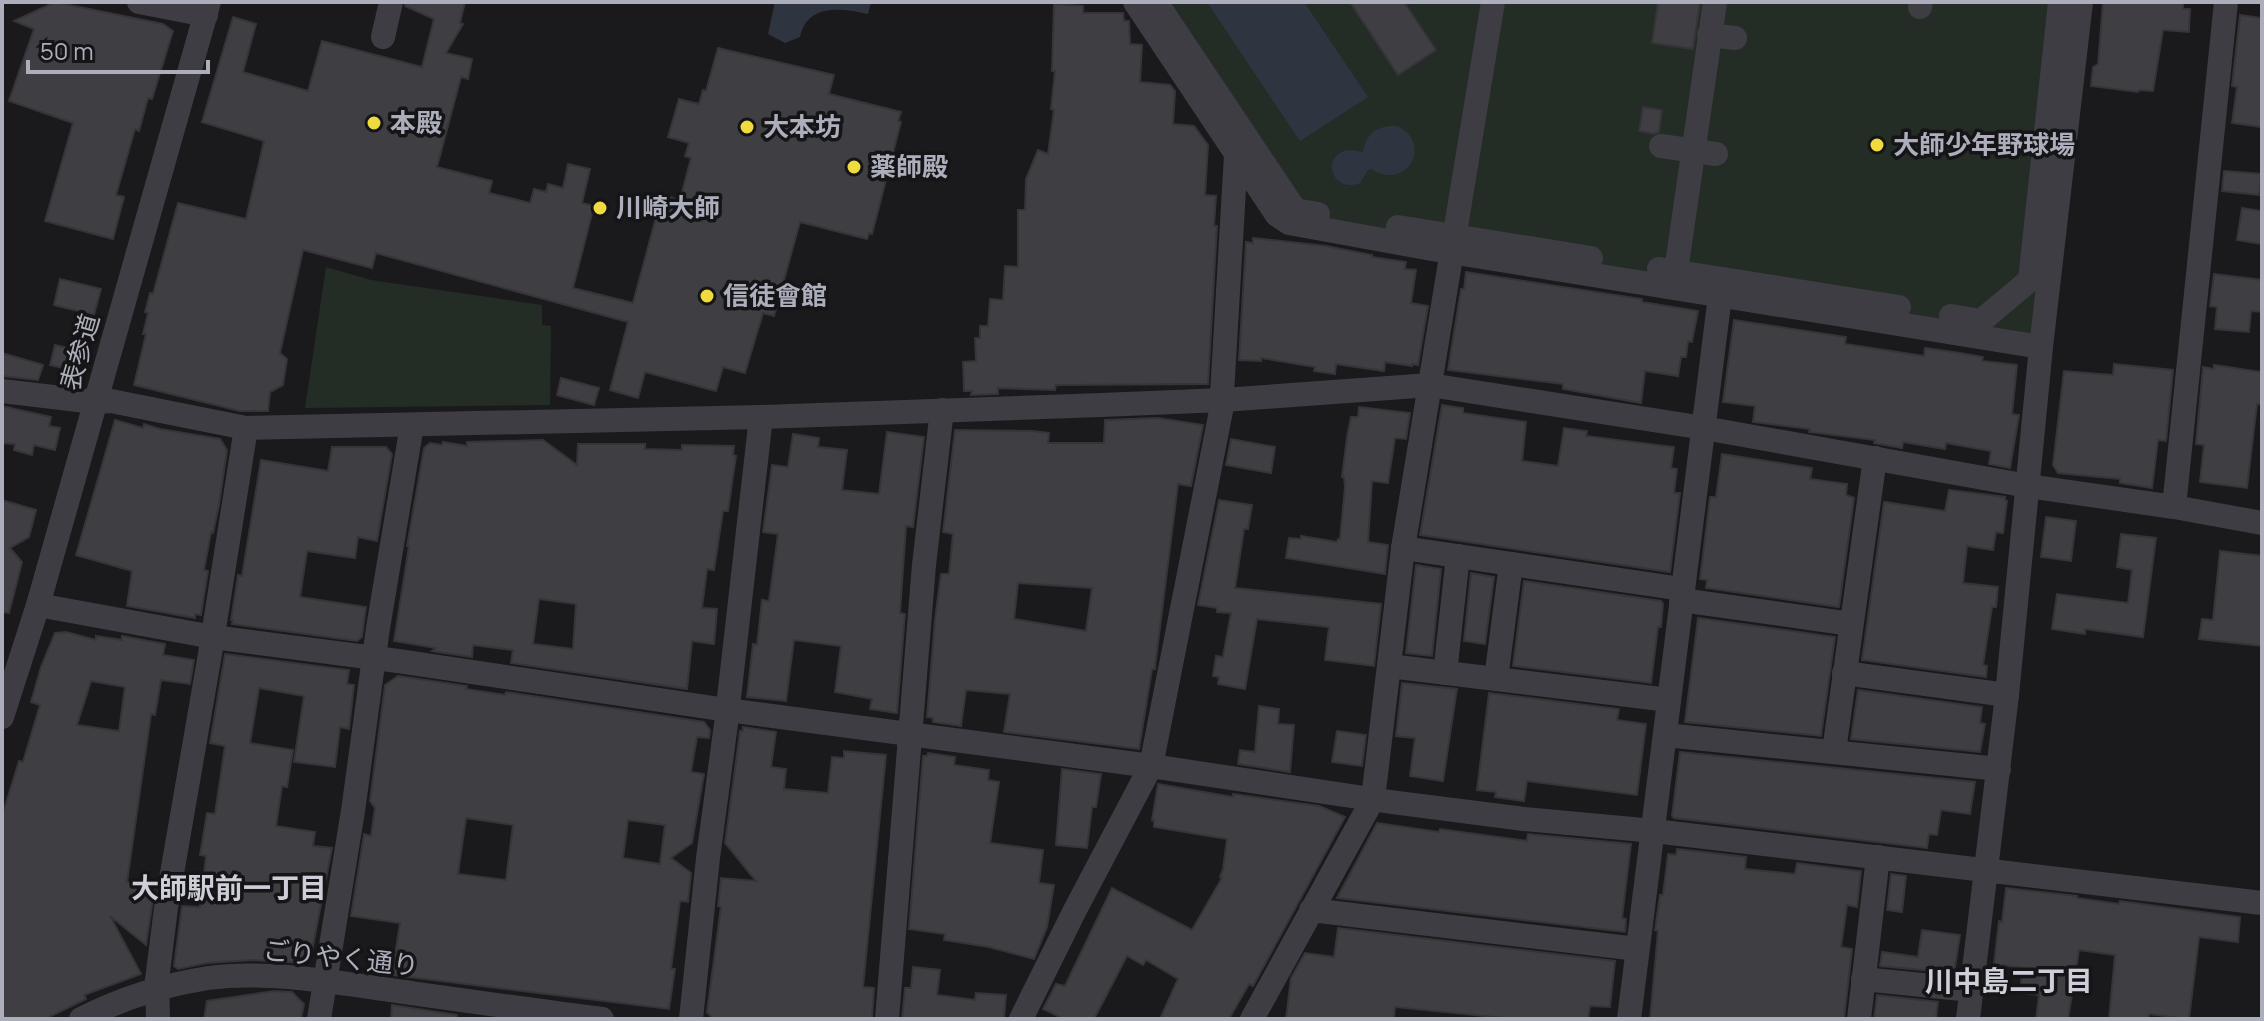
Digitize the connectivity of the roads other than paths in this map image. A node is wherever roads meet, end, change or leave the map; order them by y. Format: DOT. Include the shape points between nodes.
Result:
graph roads {
  1 [pos="139,2"];
  2 [pos="391,2"];
  3 [pos="1135,2"];
  4 [pos="1156,2"];
  5 [pos="1493,2"];
  6 [pos="1715,2"];
  7 [pos="2060,2"];
  8 [pos="2081,2"];
  9 [pos="2226,2"];
  10 [pos="207,9"];
  11 [pos="1709,35"];
  12 [pos="383,37"];
  13 [pos="1735,38"];
  14 [pos="1661,146"];
  15 [pos="1705,153"];
  16 [pos="1236,155"];
  17 [pos="1452,244"];
  18 [pos="1676,271"];
  19 [pos="1720,296"];
  20 [pos="2041,347"];
  21 [pos="1430,385"];
  22 [pos="2,391"];
  23 [pos="1223,400"];
  24 [pos="95,402"];
  25 [pos="942,410"];
  26 [pos="761,417"];
  27 [pos="412,425"];
  28 [pos="246,428"];
  29 [pos="1704,428"];
  30 [pos="1875,458"];
  31 [pos="2028,486"];
  32 [pos="2174,507"];
  33 [pos="2262,523"];
  34 [pos="1403,548"];
  35 [pos="1458,556"];
  36 [pos="1511,564"];
  37 [pos="1682,594"];
  38 [pos="38,605"];
  39 [pos="1851,624"];
  40 [pos="213,637"];
  41 [pos="374,659"];
  42 [pos="1389,666"];
  43 [pos="1445,673"];
  44 [pos="1844,673"];
  45 [pos="1496,679"];
  46 [pos="2007,695"];
  47 [pos="1669,700"];
  48 [pos="727,710"];
  49 [pos="2,717"];
  50 [pos="910,734"];
  51 [pos="1665,735"];
  52 [pos="1834,751"];
  53 [pos="1151,766"];
  54 [pos="1999,769"];
  55 [pos="1373,799"];
  56 [pos="1654,831"];
  57 [pos="1878,857"];
  58 [pos="1986,869"];
  59 [pos="2262,903"];
  60 [pos="1311,910"];
  61 [pos="1637,949"];
  62 [pos="1863,979"];
  63 [pos="325,980"];
  64 [pos="158,989"];
  65 [pos="1971,990"];
  66 [pos="81,1019"];
  67 [pos="158,1019"];
  68 [pos="319,1019"];
  69 [pos="602,1019"];
  70 [pos="691,1019"];
  71 [pos="887,1019"];
  72 [pos="1021,1019"];
  73 [pos="1252,1019"];
  74 [pos="1629,1019"];
  75 [pos="1859,1019"];
  76 [pos="1968,1019"];
  1 -- 10 [label="street"];
  2 -- 12 [label="street"];
  3 -- 16 [label="street"];
  4 -- 17 [label="street" via="1295,210"];
  5 -- 17 [label="street"];
  6 -- 11 [label="street"];
  7 -- 18 [label="street" via="2030,280 1981,321"];
  8 -- 20 [label="street"];
  9 -- 32 [label="street"];
  10 -- 24 [label="street, 表参道"];
  11 -- 13 [label="street"];
  11 -- 15 [label="street"];
  14 -- 15 [label="street"];
  15 -- 18 [label="street"];
  16 -- 17 [label="street" via="1277,215 1289,223"];
  16 -- 23 [label="street"];
  17 -- 18 [label="street"];
  17 -- 19 [label="street"];
  17 -- 21 [label="street"];
  19 -- 20 [label="street"];
  19 -- 29 [label="street"];
  20 -- 31 [label="street"];
  21 -- 23 [label="street"];
  21 -- 29 [label="street"];
  21 -- 34 [label="street"];
  22 -- 24 [label="street"];
  23 -- 25 [label="street"];
  23 -- 53 [label="street"];
  24 -- 28 [label="street"];
  24 -- 38 [label="street, 表参道"];
  25 -- 26 [label="street"];
  25 -- 50 [label="street"];
  26 -- 27 [label="street"];
  26 -- 48 [label="street"];
  27 -- 28 [label="street"];
  27 -- 41 [label="street"];
  28 -- 40 [label="street"];
  29 -- 30 [label="street"];
  29 -- 37 [label="street"];
  30 -- 31 [label="street"];
  30 -- 39 [label="street"];
  31 -- 32 [label="street"];
  31 -- 46 [label="street"];
  32 -- 33 [label="street"];
  34 -- 35 [label="street"];
  34 -- 42 [label="street"];
  35 -- 36 [label="street"];
  35 -- 43 [label="street"];
  36 -- 37 [label="street"];
  36 -- 45 [label="street"];
  37 -- 39 [label="street"];
  37 -- 47 [label="street"];
  38 -- 40 [label="street"];
  38 -- 49 [label="street, 表参道"];
  39 -- 44 [label="street"];
  40 -- 41 [label="street"];
  40 -- 64 [label="street" via="166,908"];
  41 -- 48 [label="street"];
  41 -- 63 [label="street"];
  42 -- 43 [label="street"];
  42 -- 55 [label="street"];
  43 -- 45 [label="street"];
  44 -- 46 [label="street"];
  44 -- 52 [label="street"];
  45 -- 47 [label="street"];
  46 -- 54 [label="street"];
  47 -- 51 [label="street"];
  48 -- 50 [label="street"];
  48 -- 70 [label="street"];
  50 -- 53 [label="street"];
  50 -- 71 [label="street"];
  51 -- 52 [label="street"];
  51 -- 56 [label="street"];
  52 -- 54 [label="street"];
  53 -- 55 [label="street"];
  53 -- 72 [label="street"];
  54 -- 58 [label="street"];
  55 -- 56 [label="street"];
  55 -- 60 [label="street"];
  56 -- 57 [label="street"];
  56 -- 61 [label="street"];
  57 -- 58 [label="street"];
  57 -- 62 [label="street"];
  58 -- 59 [label="street"];
  58 -- 65 [label="street"];
  60 -- 61 [label="street"];
  60 -- 73 [label="street"];
  61 -- 74 [label="street"];
  62 -- 65 [label="street"];
  62 -- 75 [label="street"];
  63 -- 64 [label="street, ごりやく通り" via="241,975"];
  63 -- 68 [label="street"];
  63 -- 69 [label="street, ごりやく通り"];
  64 -- 66 [label="street, ごりやく通り"];
  64 -- 67 [label="street"];
  65 -- 76 [label="street"];
}
